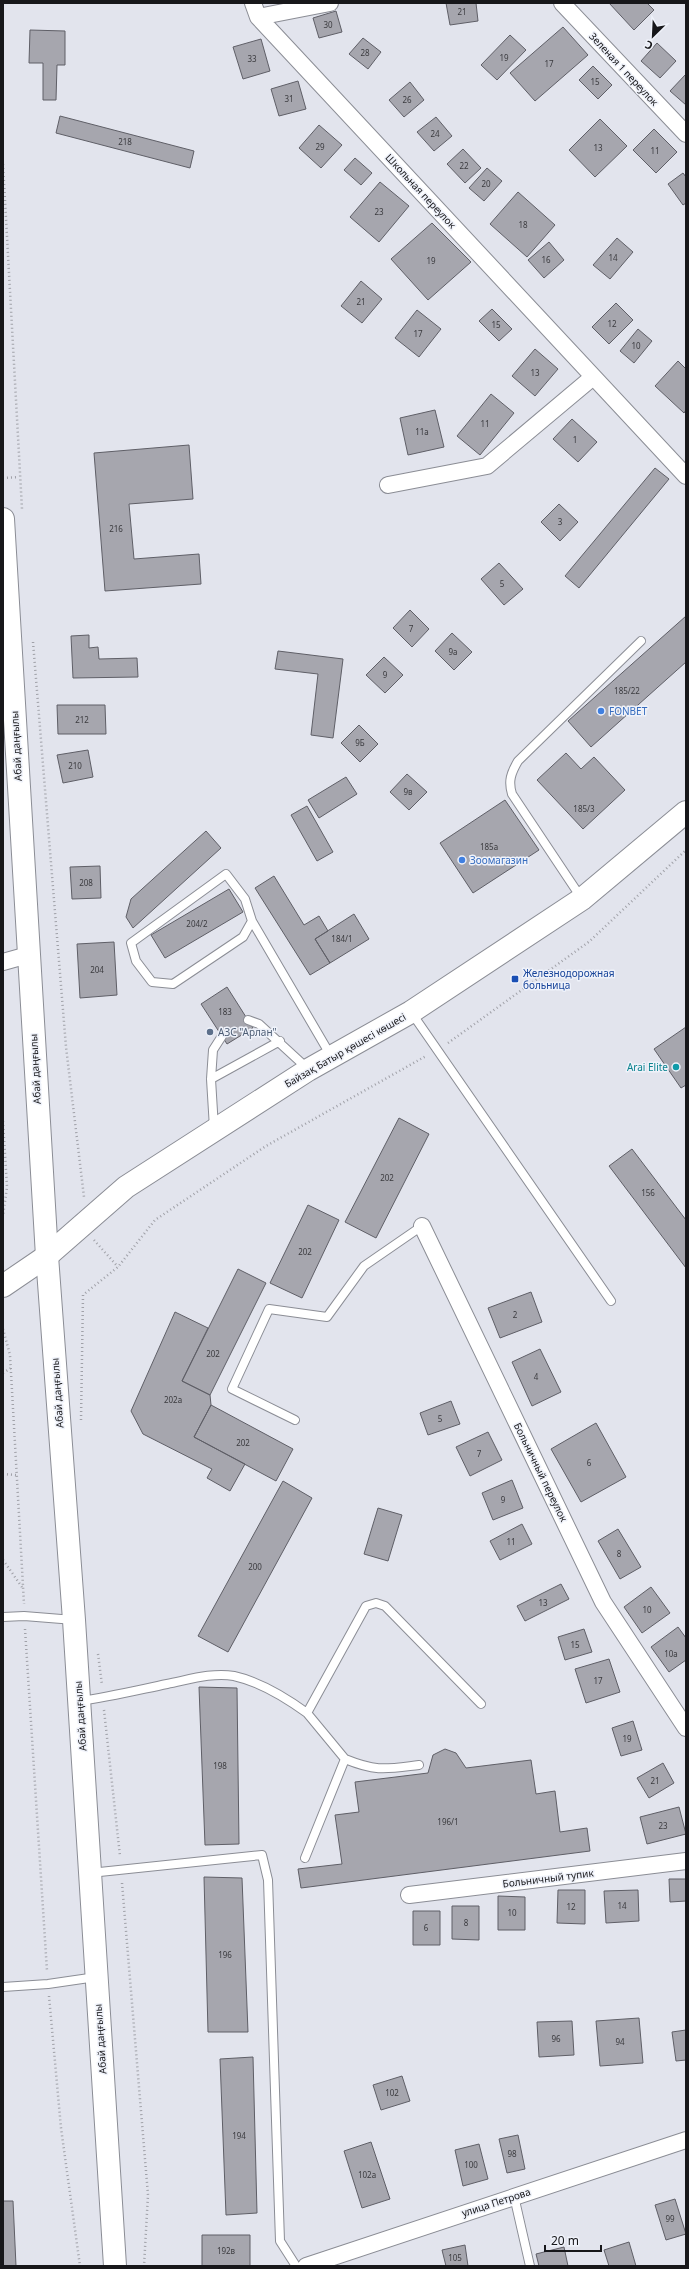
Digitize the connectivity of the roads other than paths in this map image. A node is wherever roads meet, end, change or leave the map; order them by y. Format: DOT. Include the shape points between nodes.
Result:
graph roads {
  1 [pos="330,3"];
  2 [pos="562,3"];
  3 [pos="256,10"];
  4 [pos="686,134"];
  5 [pos="593,377"];
  6 [pos="684,475"];
  7 [pos="388,485"];
  8 [pos="13,518"];
  9 [pos="641,641"];
  10 [pos="686,812"];
  11 [pos="582,899"];
  12 [pos="252,921"];
  13 [pos="28,955"];
  14 [pos="3,962"];
  15 [pos="411,1012"];
  16 [pos="248,1020"];
  17 [pos="222,1036"];
  18 [pos="280,1041"];
  19 [pos="331,1056"];
  20 [pos="308,1070"];
  21 [pos="211,1079"];
  22 [pos="214,1130"];
  23 [pos="422,1226"];
  24 [pos="46,1256"];
  25 [pos="3,1286"];
  26 [pos="611,1301"];
  27 [pos="295,1420"];
  28 [pos="3,1617"];
  29 [pos="74,1620"];
  30 [pos="79,1701"];
  31 [pos="480,1704"];
  32 [pos="681,1705"];
  33 [pos="307,1713"];
  34 [pos="686,1728"];
  35 [pos="345,1758"];
  36 [pos="419,1765"];
  37 [pos="305,1858"];
  38 [pos="686,1861"];
  39 [pos="90,1874"];
  40 [pos="409,1895"];
  41 [pos="97,1977"];
  42 [pos="3,1987"];
  43 [pos="686,2140"];
  44 [pos="514,2196"];
  45 [pos="115,2266"];
  46 [pos="296,2266"];
  47 [pos="306,2266"];
  48 [pos="530,2266"];
  1 -- 3 [label="street"];
  2 -- 4 [label="street, Зеленая 1 переулок"];
  3 -- 5 [label="street, Школьная переулок"];
  5 -- 6 [label="street, Школьная переулок"];
  5 -- 7 [label="street" via="487,466"];
  8 -- 13 [label="main road, Абай даңғылы"];
  9 -- 11 [label="lane" via="518,761 511,772 509,784 512,794"];
  10 -- 11 [label="main road, Байзақ Батыр қөшесі көшесі"];
  11 -- 15 [label="main road, Байзақ Батыр қөшесі көшесі"];
  12 -- 12 [label="lane" via="245,899 226,874 131,943 136,961 152,982 173,984 243,937"];
  12 -- 19 [label="lane"];
  13 -- 14 [label="street"];
  13 -- 24 [label="main road, Абай даңғылы"];
  15 -- 19 [label="main road, Байзақ Батыр қөшесі көшесі"];
  15 -- 26 [label="lane"];
  16 -- 18 [label="lane" via="259,1024"];
  17 -- 21 [label="lane" via="213,1050"];
  18 -- 20 [label="lane"];
  18 -- 21 [label="lane"];
  19 -- 20 [label="main road, Байзақ Батыр қөшесі көшесі"];
  20 -- 22 [label="main road, Байзақ Батыр қөшесі көшесі"];
  21 -- 22 [label="lane"];
  22 -- 24 [label="main road, Байзақ Батыр қөшесі көшесі" via="126,1186"];
  23 -- 27 [label="lane" via="364,1266 327,1317 269,1309 232,1389"];
  23 -- 32 [label="street, Больничный переулок" via="603,1602"];
  24 -- 25 [label="main road, Байзақ Батыр қөшесі көшесі"];
  24 -- 29 [label="main road, Абай даңғылы"];
  28 -- 29 [label="lane"];
  29 -- 30 [label="main road, Абай даңғылы"];
  30 -- 33 [label="lane" via="203,1677 233,1676 283,1696"];
  30 -- 39 [label="main road, Абай даңғылы"];
  31 -- 33 [label="lane" via="385,1606 376,1603 366,1606"];
  32 -- 34 [label="street, Больничный переулок"];
  33 -- 35 [label="lane"];
  35 -- 36 [label="lane" via="366,1768 384,1770"];
  35 -- 37 [label="lane"];
  38 -- 40 [label="street, Больничный тупик"];
  39 -- 41 [label="main road, Абай даңғылы"];
  39 -- 46 [label="lane" via="262,1855 268,1880 280,2241"];
  41 -- 42 [label="lane"];
  41 -- 45 [label="main road, Абай даңғылы"];
  43 -- 44 [label="street, улица Петрова"];
  44 -- 47 [label="street, улица Петрова"];
  44 -- 48 [label="lane"];
}
